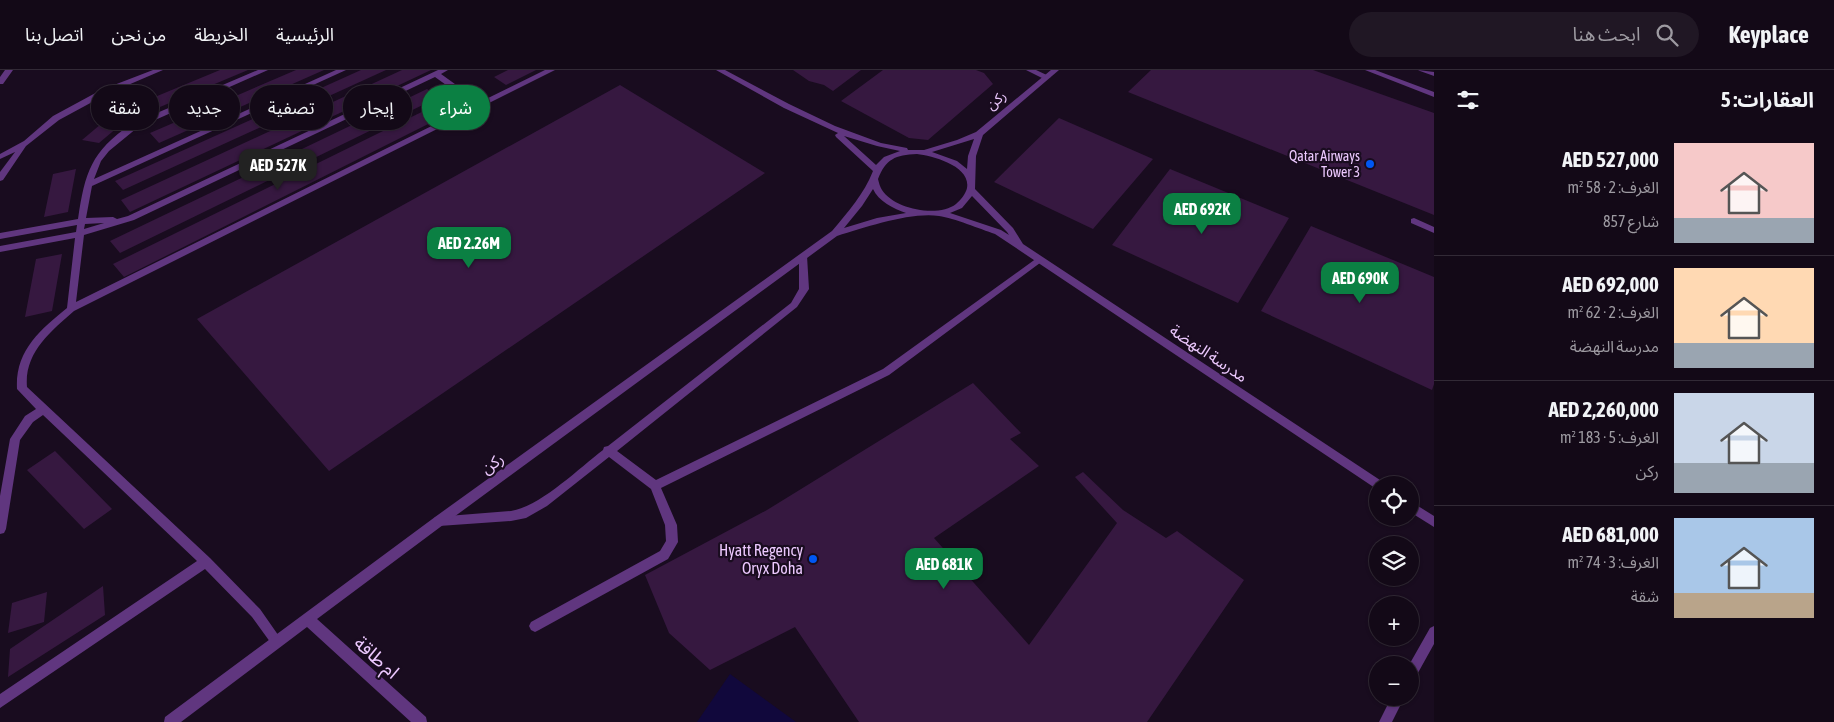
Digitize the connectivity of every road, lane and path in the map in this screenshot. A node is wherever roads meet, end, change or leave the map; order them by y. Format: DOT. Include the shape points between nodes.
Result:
graph roads {
  1 [pos="9,70"];
  2 [pos="159,70"];
  3 [pos="264,70"];
  4 [pos="342,70"];
  5 [pos="444,70"];
  6 [pos="551,70"];
  7 [pos="720,70"];
  8 [pos="1030,70"];
  9 [pos="1055,70"];
  10 [pos="1369,70"];
  11 [pos="1422,70"];
  12 [pos="436,74"];
  13 [pos="1434,74"];
  14 [pos="1047,77"];
  15 [pos="0,82"];
  16 [pos="1403,83"];
  17 [pos="451,85"];
  18 [pos="1434,95"];
  19 [pos="490,100"];
  20 [pos="1434,102"];
  21 [pos="828,127"];
  22 [pos="429,130"];
  23 [pos="979,134"];
  24 [pos="27,143"];
  25 [pos="911,152"];
  26 [pos="924,152"];
  27 [pos="0,157"];
  28 [pos="876,170"];
  29 [pos="0,178"];
  30 [pos="970,179"];
  31 [pos="874,181"];
  32 [pos="89,184"];
  33 [pos="971,190"];
  34 [pos="940,213"];
  35 [pos="920,214"];
  36 [pos="132,218"];
  37 [pos="1414,221"];
  38 [pos="81,222"];
  39 [pos="1434,230"];
  40 [pos="835,233"];
  41 [pos="78,234"];
  42 [pos="0,236"];
  43 [pos="1021,247"];
  44 [pos="0,249"];
  45 [pos="804,256"];
  46 [pos="1040,260"];
  47 [pos="71,309"];
  48 [pos="44,408"];
  49 [pos="608,450"];
  50 [pos="1369,478"];
  51 [pos="655,486"];
  52 [pos="1419,512"];
  53 [pos="439,521"];
  54 [pos="1434,522"];
  55 [pos="0,529"];
  56 [pos="206,562"];
  57 [pos="308,619"];
  58 [pos="535,626"];
  59 [pos="1434,632"];
  60 [pos="277,642"];
  61 [pos="1419,660"];
  62 [pos="0,702"];
  63 [pos="1394,706"];
  64 [pos="170,722"];
  65 [pos="421,722"];
  66 [pos="1385,722"];
  1 -- 15 [label="street"];
  2 -- 24 [label="street" via="72,109"];
  3 -- 32 [label="street" via="134,126 100,156"];
  4 -- 32 [label="street"];
  5 -- 12 [label="street"];
  6 -- 19 [label="street"];
  7 -- 21 [label="street"];
  8 -- 14 [label="street"];
  9 -- 14 [label="street, ركن"];
  10 -- 16 [label="street"];
  11 -- 13 [label="street"];
  12 -- 17 [label="street"];
  12 -- 36 [label="street"];
  14 -- 23 [label="street, ركن"];
  16 -- 18 [label="street"];
  16 -- 20 [label="street"];
  21 -- 25 [label="street" via="873,144"];
  21 -- 28 [label="street"];
  22 -- 47 [label="street"];
  23 -- 26 [label="street, ركن"];
  23 -- 30 [label="street" via="972,156"];
  24 -- 27 [label="street"];
  24 -- 29 [label="street"];
  25 -- 26 [label="street"];
  25 -- 28 [label="street" via="896,154 883,161"];
  26 -- 30 [label="street" via="952,161"];
  28 -- 31 [label="street"];
  30 -- 33 [label="street"];
  31 -- 35 [label="street" via="877,190 894,205"];
  31 -- 40 [label="street, ركن"];
  32 -- 38 [label="street"];
  33 -- 34 [label="street" via="966,201 955,209"];
  33 -- 43 [label="street, مدرسة النهضة" via="1010,230"];
  34 -- 35 [label="street"];
  34 -- 43 [label="street, مدرسة النهضة" via="998,232"];
  35 -- 40 [label="street, ركن" via="877,221"];
  36 -- 38 [label="street"];
  36 -- 41 [label="street"];
  37 -- 39 [label="street"];
  38 -- 41 [label="street"];
  38 -- 42 [label="street"];
  40 -- 45 [label="street, ركن"];
  41 -- 44 [label="street"];
  41 -- 47 [label="street"];
  43 -- 46 [label="street, مدرسة النهضة"];
  45 -- 49 [label="street" via="804,288 794,305"];
  45 -- 53 [label="street, ركن"];
  46 -- 50 [label="street, مدرسة النهضة"];
  46 -- 51 [label="street" via="886,372"];
  47 -- 48 [label="street" via="41,337 23,365 22,388"];
  48 -- 55 [label="street" via="29,419 15,439"];
  48 -- 56 [label="street"];
  49 -- 51 [label="street"];
  49 -- 53 [label="street" via="543,503 522,514"];
  51 -- 58 [label="street" via="672,525 672,542 664,555"];
  52 -- 54 [label="street"];
  53 -- 57 [label="street, ركن"];
  56 -- 60 [label="street" via="256,613"];
  56 -- 62 [label="street"];
  57 -- 60 [label="street, ركن"];
  57 -- 65 [label="street, ام طاقة"];
  59 -- 61 [label="street"];
  60 -- 64 [label="street, ركن"];
  63 -- 66 [label="street"];
}
